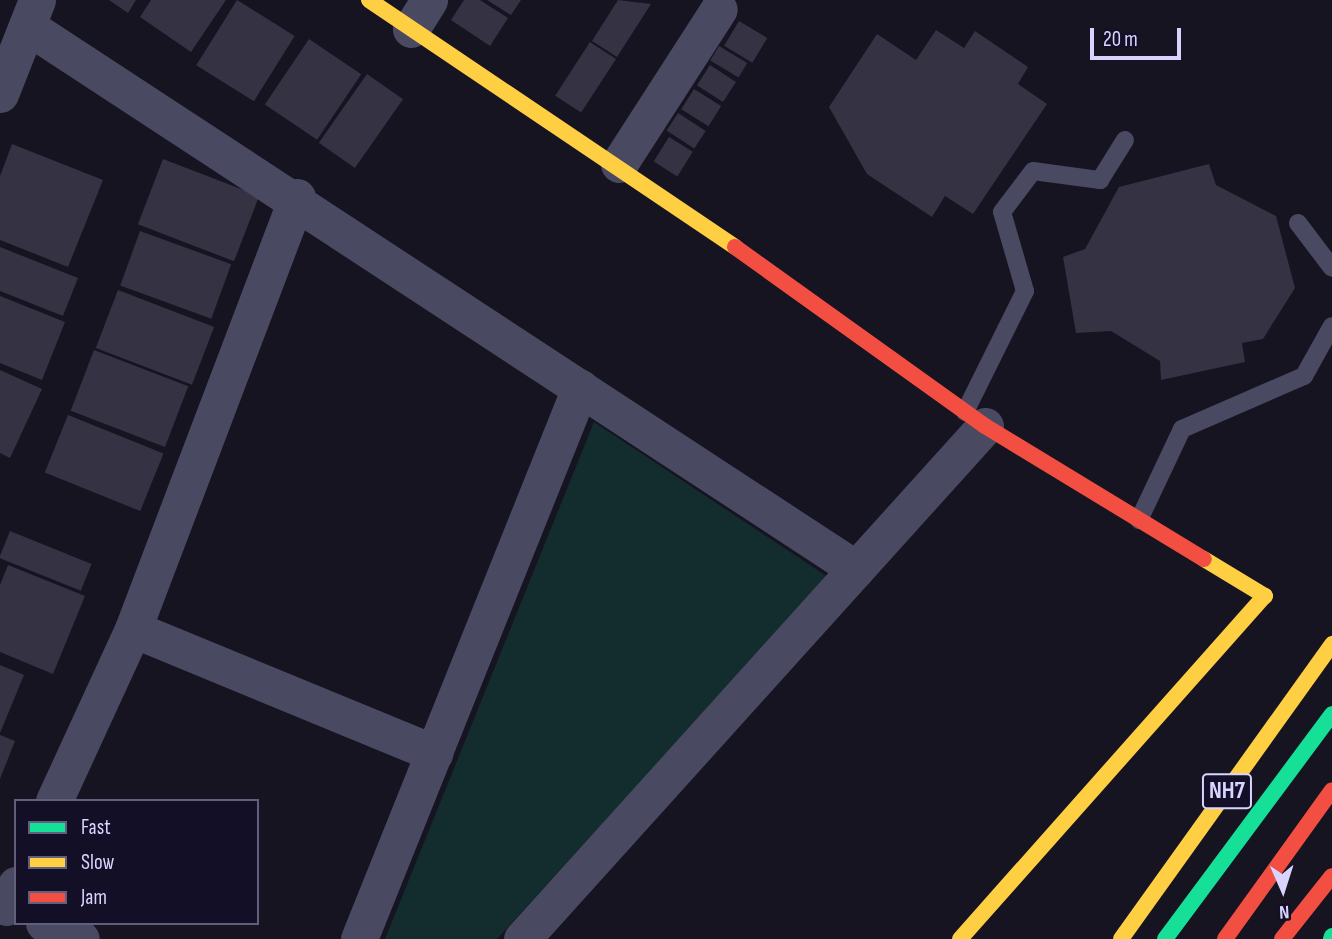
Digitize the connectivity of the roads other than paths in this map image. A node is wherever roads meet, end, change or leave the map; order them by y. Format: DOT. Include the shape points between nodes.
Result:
graph roads {
  1 [pos="369,0"];
  2 [pos="719,9"];
  3 [pos="32,13"];
  4 [pos="420,14"];
  5 [pos="0,94"];
  6 [pos="1125,140"];
  7 [pos="618,164"];
  8 [pos="297,197"];
  9 [pos="1298,223"];
  10 [pos="1332,268"];
  11 [pos="1332,326"];
  12 [pos="580,388"];
  13 [pos="975,419"];
  14 [pos="1139,520"];
  15 [pos="856,569"];
  16 [pos="133,629"];
  17 [pos="1332,644"];
  18 [pos="1332,714"];
  19 [pos="434,753"];
  20 [pos="1332,790"];
  21 [pos="55,799"];
  22 [pos="1300,836"];
  23 [pos="1324,856"];
  24 [pos="1332,876"];
  25 [pos="49,925"];
  26 [pos="81,939"];
  27 [pos="359,939"];
  28 [pos="522,939"];
  29 [pos="960,939"];
  30 [pos="1121,939"];
  31 [pos="1165,939"];
  32 [pos="1225,939"];
  33 [pos="1282,939"];
  1 -- 4 [label="main road"];
  2 -- 7 [label="street"];
  3 -- 5 [label="street"];
  3 -- 8 [label="street"];
  4 -- 7 [label="main road"];
  6 -- 13 [label="lane" via="1100,180 1033,171 1002,212 1000,225 1024,291"];
  7 -- 13 [label="main road"];
  8 -- 12 [label="street"];
  8 -- 16 [label="street"];
  9 -- 10 [label="lane" via="1322,247"];
  11 -- 14 [label="lane" via="1304,376 1182,429"];
  12 -- 15 [label="street"];
  12 -- 19 [label="street"];
  13 -- 14 [label="main road"];
  13 -- 15 [label="street"];
  14 -- 29 [label="main road" via="1265,596"];
  15 -- 28 [label="street"];
  16 -- 19 [label="street"];
  16 -- 21 [label="street"];
  17 -- 30 [label="main road, NH7"];
  18 -- 31 [label="main road"];
  19 -- 27 [label="street"];
  20 -- 22 [label="main road"];
  22 -- 23 [label="main road"];
  22 -- 32 [label="main road"];
  24 -- 33 [label="main road"];
  25 -- 26 [label="street"];
}
